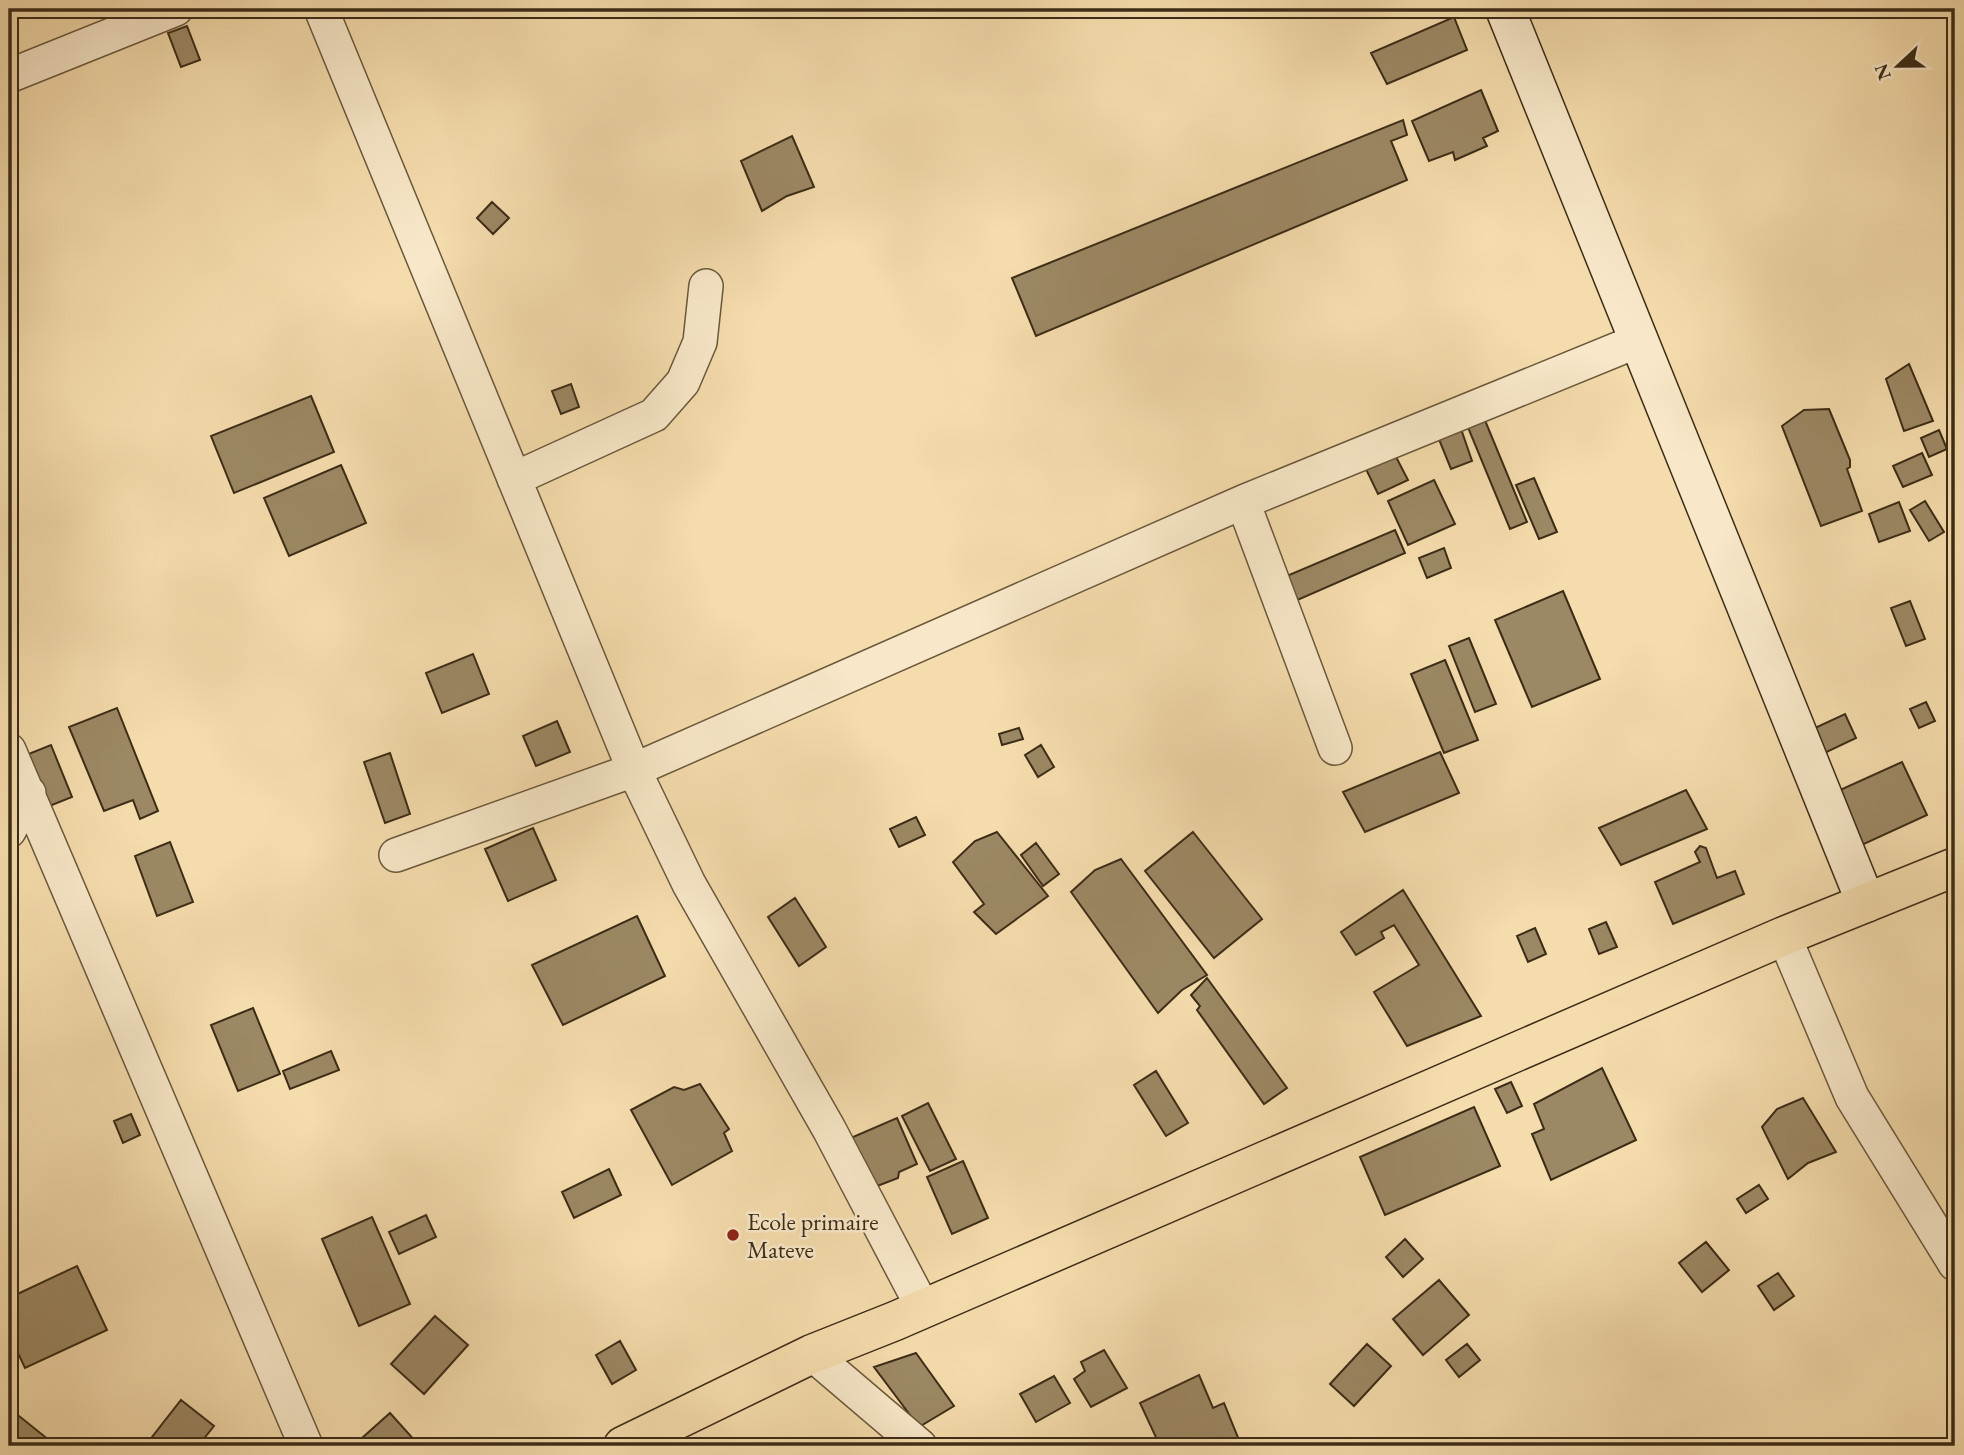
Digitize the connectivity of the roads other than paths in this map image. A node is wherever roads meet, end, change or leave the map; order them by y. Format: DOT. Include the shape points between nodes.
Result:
graph roads {
  1 [pos="176,9"];
  2 [pos="321,9"];
  3 [pos="1505,9"];
  4 [pos="9,76"];
  5 [pos="706,286"];
  6 [pos="1640,340"];
  7 [pos="514,479"];
  8 [pos="1243,502"];
  9 [pos="1335,748"];
  10 [pos="9,750"];
  11 [pos="634,770"];
  12 [pos="29,793"];
  13 [pos="9,831"];
  14 [pos="396,855"];
  15 [pos="1955,867"];
  16 [pos="1866,903"];
  17 [pos="1784,936"];
  18 [pos="1955,1264"];
  19 [pos="923,1308"];
  20 [pos="813,1354"];
  21 [pos="306,1446"];
  22 [pos="622,1446"];
  23 [pos="920,1446"];
  1 -- 4 [label="street"];
  2 -- 7 [label="street"];
  3 -- 6 [label="street"];
  5 -- 7 [label="street" via="700,342 683,382 654,415"];
  6 -- 8 [label="street"];
  6 -- 16 [label="street"];
  7 -- 11 [label="street"];
  8 -- 9 [label="street"];
  8 -- 11 [label="street"];
  10 -- 12 [label="street"];
  11 -- 14 [label="street"];
  11 -- 19 [label="street" via="689,884 829,1129"];
  12 -- 13 [label="street"];
  12 -- 21 [label="street"];
  15 -- 16 [label="highway"];
  16 -- 17 [label="highway"];
  17 -- 18 [label="street" via="1852,1097"];
  17 -- 19 [label="highway"];
  19 -- 20 [label="highway"];
  20 -- 22 [label="highway"];
  20 -- 23 [label="street"];
}
